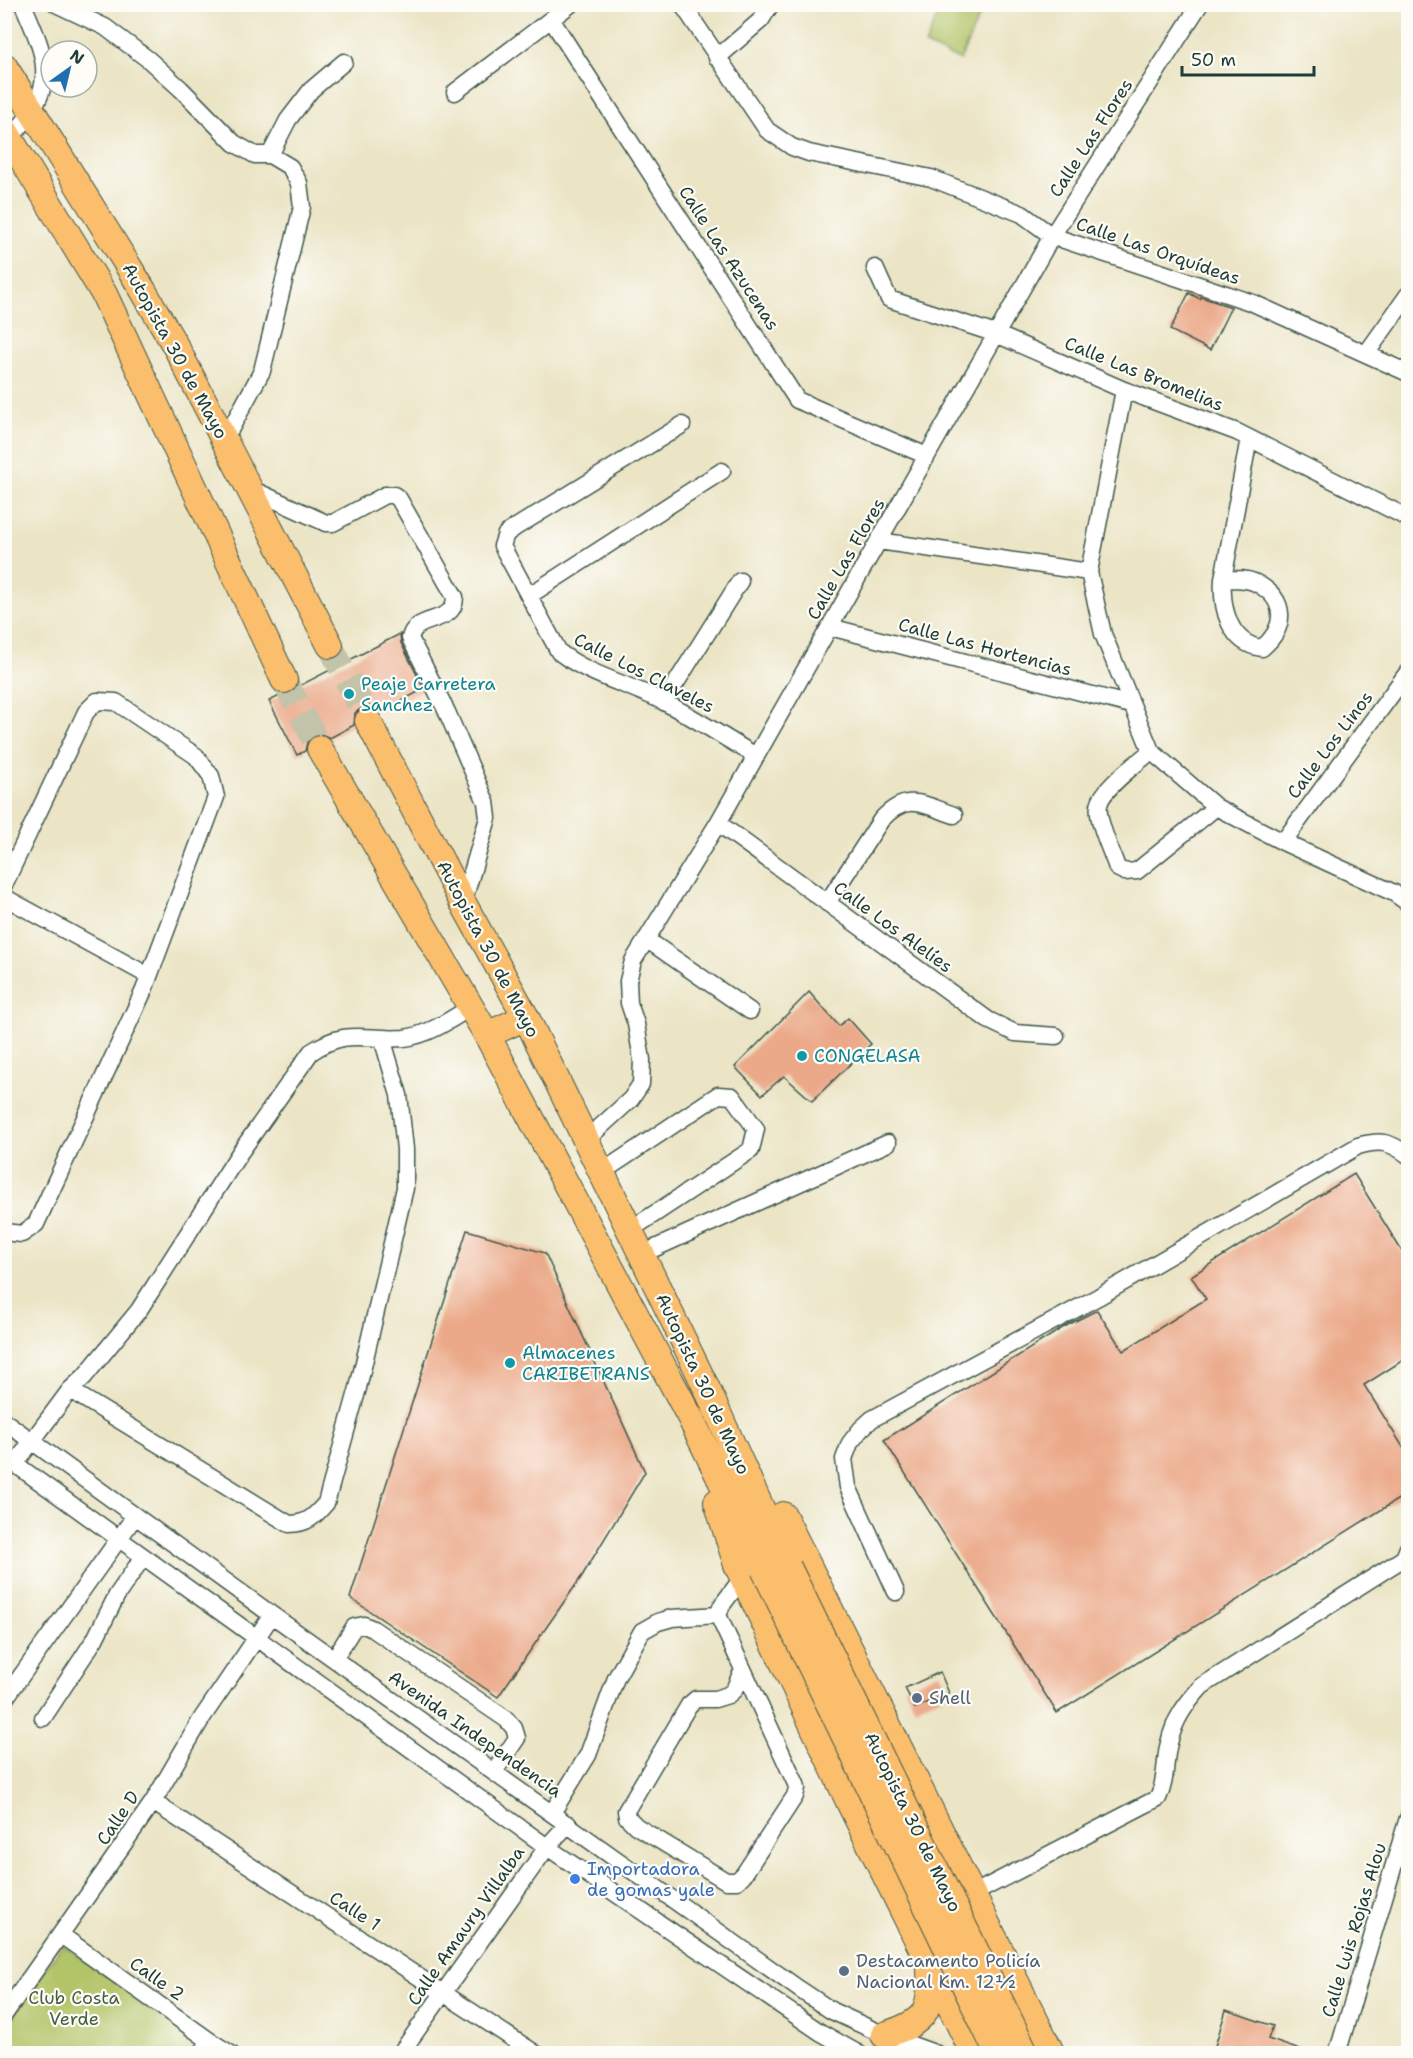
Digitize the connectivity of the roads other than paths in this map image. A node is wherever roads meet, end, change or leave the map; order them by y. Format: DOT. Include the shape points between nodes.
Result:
graph roads {
  1 [pos="23,4"];
  2 [pos="56,4"];
  3 [pos="571,4"];
  4 [pos="682,4"];
  5 [pos="771,4"];
  6 [pos="1200,4"];
  7 [pos="551,19"];
  8 [pos="717,58"];
  9 [pos="344,62"];
  10 [pos="4,66"];
  11 [pos="455,92"];
  12 [pos="32,111"];
  13 [pos="6,136"];
  14 [pos="270,155"];
  15 [pos="1052,236"];
  16 [pos="876,268"];
  17 [pos="1408,295"];
  18 [pos="996,334"];
  19 [pos="1366,354"];
  20 [pos="1408,373"];
  21 [pos="1124,390"];
  22 [pos="682,425"];
  23 [pos="1249,438"];
  24 [pos="224,441"];
  25 [pos="927,456"];
  26 [pos="722,471"];
  27 [pos="248,488"];
  28 [pos="1408,518"];
  29 [pos="879,541"];
  30 [pos="1089,572"];
  31 [pos="1223,579"];
  32 [pos="740,581"];
  33 [pos="530,595"];
  34 [pos="830,627"];
  35 [pos="330,645"];
  36 [pos="1408,672"];
  37 [pos="284,680"];
  38 [pos="664,702"];
  39 [pos="1131,705"];
  40 [pos="368,721"];
  41 [pos="320,749"];
  42 [pos="1151,751"];
  43 [pos="756,756"];
  44 [pos="1216,807"];
  45 [pos="954,815"];
  46 [pos="718,824"];
  47 [pos="1283,842"];
  48 [pos="4,885"];
  49 [pos="4,897"];
  50 [pos="463,903"];
  51 [pos="827,903"];
  52 [pos="1408,903"];
  53 [pos="646,939"];
  54 [pos="150,976"];
  55 [pos="471,1007"];
  56 [pos="750,1011"];
  57 [pos="526,1017"];
  58 [pos="487,1035"];
  59 [pos="1056,1036"];
  60 [pos="382,1038"];
  61 [pos="587,1139"];
  62 [pos="888,1143"];
  63 [pos="1408,1155"];
  64 [pos="602,1172"];
  65 [pos="630,1230"];
  66 [pos="4,1232"];
  67 [pos="642,1254"];
  68 [pos="707,1389"];
  69 [pos="70,1390"];
  70 [pos="4,1421"];
  71 [pos="32,1440"];
  72 [pos="10,1460"];
  73 [pos="135,1516"];
  74 [pos="118,1540"];
  75 [pos="1408,1548"];
  76 [pos="143,1557"];
  77 [pos="765,1571"];
  78 [pos="896,1592"];
  79 [pos="272,1615"];
  80 [pos="718,1615"];
  81 [pos="256,1638"];
  82 [pos="334,1659"];
  83 [pos="743,1669"];
  84 [pos="4,1700"];
  85 [pos="43,1718"];
  86 [pos="495,1772"];
  87 [pos="153,1802"];
  88 [pos="552,1813"];
  89 [pos="1408,1818"];
  90 [pos="568,1824"];
  91 [pos="547,1847"];
  92 [pos="972,1894"];
  93 [pos="910,1925"];
  94 [pos="61,1935"];
  95 [pos="929,1963"];
  96 [pos="443,1992"];
  97 [pos="4,2015"];
  98 [pos="884,2035"];
  99 [pos="206,2047"];
  100 [pos="231,2054"];
  101 [pos="400,2054"];
  102 [pos="536,2054"];
  103 [pos="859,2054"];
  104 [pos="937,2054"];
  105 [pos="974,2054"];
  106 [pos="998,2054"];
  107 [pos="1026,2054"];
  108 [pos="1052,2054"];
  109 [pos="1337,2054"];
  1 -- 12 [label="street" via="42,51 45,72"];
  2 -- 14 [label="street" via="105,27 149,60 234,142 255,155"];
  3 -- 7 [label="street"];
  4 -- 8 [label="street, Calle Las Orquídeas"];
  5 -- 8 [label="street" via="761,20"];
  6 -- 15 [label="street, Calle Las Flores"];
  7 -- 11 [label="street"];
  7 -- 25 [label="street, Calle Las Azucenas" via="797,400"];
  8 -- 15 [label="street, Calle Las Orquídeas" via="767,130 792,147 931,178 1022,214"];
  9 -- 14 [label="street" via="310,90 288,120"];
  10 -- 12 [label="highway, Autopista 30 de Mayo"];
  12 -- 13 [label="street"];
  12 -- 24 [label="highway, Autopista 30 de Mayo" via="143,290"];
  13 -- 37 [label="highway, Autopista 30 de Mayo" via="104,294"];
  14 -- 24 [label="street" via="290,167 299,183 302,207 262,371"];
  15 -- 18 [label="street, Calle Las Flores"];
  15 -- 19 [label="street, Calle Las Orquídeas" via="1254,303"];
  16 -- 18 [label="street, Calle Las Bromelias" via="889,299"];
  17 -- 19 [label="street"];
  18 -- 21 [label="street, Calle Las Bromelias"];
  18 -- 25 [label="street, Calle Las Flores"];
  19 -- 20 [label="street, Calle Las Orquídeas"];
  21 -- 23 [label="street, Calle Las Bromelias"];
  21 -- 30 [label="street"];
  22 -- 33 [label="street, Calle Los Claveles" via="506,534 502,546"];
  23 -- 28 [label="street, Calle Las Bromelias"];
  23 -- 31 [label="street"];
  24 -- 27 [label="highway, Autopista 30 de Mayo"];
  25 -- 29 [label="street, Calle Las Flores"];
  26 -- 33 [label="street"];
  27 -- 35 [label="highway, Autopista 30 de Mayo"];
  27 -- 50 [label="street" via="326,523 333,523 385,495 394,495 455,597 451,612 415,627 410,638 486,802 488,818"];
  29 -- 30 [label="street"];
  29 -- 34 [label="street, Calle Las Flores"];
  30 -- 39 [label="street" via="1102,634"];
  32 -- 38 [label="street"];
  33 -- 38 [label="street, Calle Los Claveles" via="559,652 593,673"];
  34 -- 39 [label="street, Calle Las Hortencias"];
  34 -- 43 [label="street, Calle Las Flores"];
  36 -- 47 [label="street, Calle Los Linos"];
  38 -- 43 [label="street, Calle Los Claveles"];
  39 -- 42 [label="street"];
  40 -- 50 [label="highway, Autopista 30 de Mayo"];
  41 -- 55 [label="highway, Autopista 30 de Mayo"];
  42 -- 44 [label="street"];
  42 -- 44 [label="street" via="1103,794 1099,805 1117,868 1137,871"];
  43 -- 46 [label="street, Calle Las Flores"];
  44 -- 47 [label="street"];
  45 -- 51 [label="street" via="907,801 892,808"];
  46 -- 51 [label="street, Calle Los Alelíes"];
  46 -- 53 [label="street, Calle Las Flores"];
  47 -- 52 [label="street"];
  48 -- 54 [label="street" via="86,712 97,701 116,702 195,756 211,776 216,797"];
  49 -- 54 [label="street"];
  50 -- 57 [label="highway, Autopista 30 de Mayo"];
  51 -- 59 [label="street, Calle Los Alelíes" via="988,1020 1015,1033"];
  53 -- 56 [label="street"];
  53 -- 61 [label="street, Calle Las Flores" via="633,961 628,981 628,1003 642,1060 641,1084 631,1099"];
  54 -- 66 [label="street" via="36,1224 22,1234"];
  55 -- 58 [label="highway, Autopista 30 de Mayo"];
  55 -- 60 [label="street" via="423,1034"];
  57 -- 58 [label="highway"];
  57 -- 61 [label="highway, Autopista 30 de Mayo"];
  58 -- 77 [label="highway, Autopista 30 de Mayo" via="691,1419"];
  60 -- 69 [label="street" via="342,1037 311,1052 238,1154 140,1311"];
  60 -- 69 [label="street" via="399,1095 405,1188 355,1399 326,1503 314,1518 302,1524 289,1524"];
  61 -- 64 [label="highway, Autopista 30 de Mayo"];
  62 -- 67 [label="street"];
  63 -- 78 [label="street" via="1388,1142 1358,1146 1098,1298 872,1419 850,1443 844,1459 848,1487"];
  64 -- 65 [label="highway, Autopista 30 de Mayo"];
  64 -- 65 [label="street" via="718,1095 732,1096 756,1129 751,1150"];
  65 -- 67 [label="highway, Autopista 30 de Mayo"];
  67 -- 68 [label="highway, Autopista 30 de Mayo"];
  68 -- 77 [label="highway, Autopista 30 de Mayo"];
  68 -- 92 [label="highway" via="765,1480"];
  69 -- 71 [label="street"];
  70 -- 71 [label="street, Avenida Independencia"];
  71 -- 72 [label="street"];
  71 -- 73 [label="street, Avenida Independencia"];
  72 -- 74 [label="street"];
  73 -- 74 [label="street"];
  73 -- 79 [label="street, Avenida Independencia"];
  74 -- 76 [label="street"];
  74 -- 84 [label="street"];
  75 -- 92 [label="street" via="1404,1558 1202,1686 1181,1709 1168,1743 1163,1788 1158,1798"];
  76 -- 81 [label="street"];
  76 -- 85 [label="street"];
  77 -- 80 [label="street" via="722,1605"];
  77 -- 93 [label="highway" via="851,1806"];
  77 -- 106 [label="highway, Autopista 30 de Mayo, bridge"];
  77 -- 107 [label="highway, Autopista 30 de Mayo, bridge"];
  79 -- 81 [label="street, Calle D"];
  79 -- 82 [label="street, Avenida Independencia"];
  80 -- 83 [label="street"];
  80 -- 88 [label="street" via="672,1618 642,1631 616,1678 588,1755"];
  81 -- 87 [label="street, Calle D" via="202,1718"];
  81 -- 91 [label="street"];
  82 -- 86 [label="street, Avenida Independencia"];
  82 -- 86 [label="street" via="354,1627 364,1625 506,1719 517,1738"];
  83 -- 83 [label="street" via="728,1695 696,1700 689,1705 626,1811 636,1826 726,1881 737,1881 750,1867 797,1788"];
  86 -- 88 [label="street, Avenida Independencia"];
  87 -- 94 [label="street, Calle D"];
  87 -- 96 [label="street, Calle 1"];
  88 -- 90 [label="street, Avenida Independencia"];
  89 -- 109 [label="street, Calle Luis Rojas Alou"];
  90 -- 91 [label="street, Calle Amaury Villalba"];
  90 -- 98 [label="street, Avenida Independencia" via="832,2012"];
  91 -- 96 [label="street, Calle Amaury Villalba"];
  91 -- 103 [label="street" via="819,2032"];
  92 -- 93 [label="street"];
  92 -- 108 [label="highway"];
  93 -- 95 [label="highway"];
  94 -- 97 [label="street, Calle D"];
  94 -- 99 [label="street, Calle 2"];
  95 -- 98 [label="highway" via="931,1996 922,2016 908,2027"];
  95 -- 105 [label="highway"];
  96 -- 101 [label="street, Calle Amaury Villalba"];
  96 -- 102 [label="street, Calle 1"];
  98 -- 104 [label="street, Avenida Independencia"];
  99 -- 100 [label="street, Calle 2"];
}
